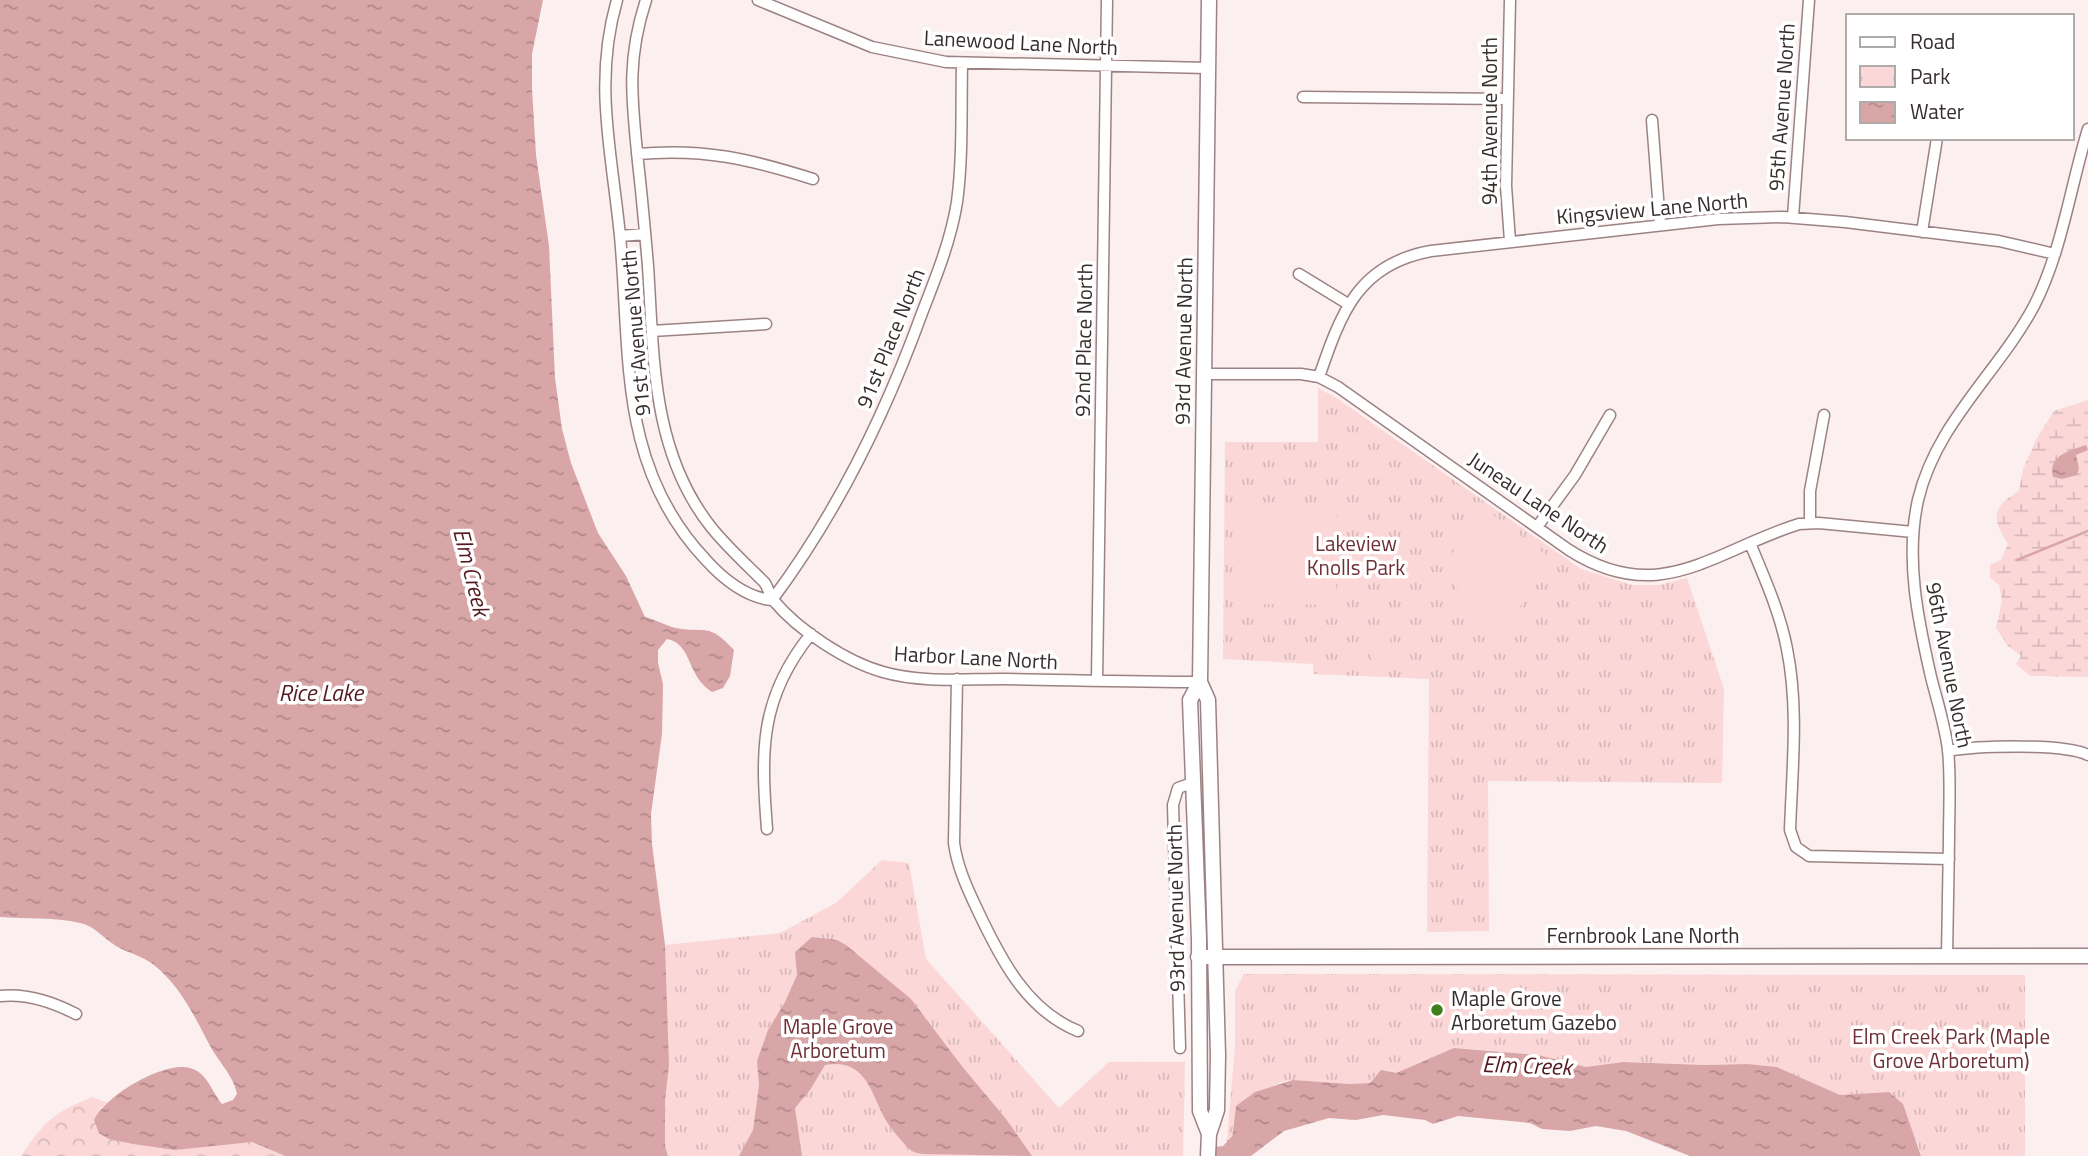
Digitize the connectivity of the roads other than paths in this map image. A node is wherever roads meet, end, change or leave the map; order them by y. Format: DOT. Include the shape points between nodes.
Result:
graph roads {
  1 [pos="617,0"];
  2 [pos="646,0"];
  3 [pos="758,0"];
  4 [pos="1107,0"];
  5 [pos="1209,0"];
  6 [pos="1510,0"];
  7 [pos="1809,0"];
  8 [pos="785,5"];
  9 [pos="962,63"];
  10 [pos="1106,67"];
  11 [pos="1208,68"];
  12 [pos="1303,97"];
  13 [pos="1508,99"];
  14 [pos="1652,120"];
  15 [pos="2088,129"];
  16 [pos="1937,140"];
  17 [pos="637,154"];
  18 [pos="813,179"];
  19 [pos="1793,217"];
  20 [pos="1660,224"];
  21 [pos="1923,232"];
  22 [pos="645,234"];
  23 [pos="620,236"];
  24 [pos="1510,242"];
  25 [pos="2055,254"];
  26 [pos="1299,274"];
  27 [pos="1348,304"];
  28 [pos="766,324"];
  29 [pos="652,331"];
  30 [pos="1203,374"];
  31 [pos="1319,377"];
  32 [pos="1610,415"];
  33 [pos="1824,415"];
  34 [pos="1810,523"];
  35 [pos="1537,527"];
  36 [pos="1913,532"];
  37 [pos="1751,542"];
  38 [pos="772,600"];
  39 [pos="811,634"];
  40 [pos="957,679"];
  41 [pos="1097,680"];
  42 [pos="1200,682"];
  43 [pos="1948,751"];
  44 [pos="2088,755"];
  45 [pos="1192,783"];
  46 [pos="767,830"];
  47 [pos="1949,859"];
  48 [pos="1947,956"];
  49 [pos="2088,956"];
  50 [pos="1177,957"];
  51 [pos="1198,957"];
  52 [pos="1217,957"];
  53 [pos="0,996"];
  54 [pos="76,1014"];
  55 [pos="1078,1031"];
  56 [pos="1180,1048"];
  57 [pos="1209,1134"];
  58 [pos="1208,1156"];
  1 -- 23 [label="street, 91st Avenue North" via="604,89"];
  2 -- 17 [label="street, 91st Avenue North" via="630,77"];
  3 -- 8 [label="street, Lanewood Lane North"];
  4 -- 10 [label="street, 92nd Place North"];
  5 -- 11 [label="main road, 93rd Avenue North"];
  6 -- 13 [label="street, 94th Avenue North"];
  7 -- 19 [label="street, 95th Avenue North"];
  8 -- 9 [label="street, Lanewood Lane North" via="872,47"];
  9 -- 10 [label="street, Lanewood Lane North"];
  9 -- 38 [label="street, 91st Place North" via="957,199 941,262 871,436 816,539"];
  10 -- 11 [label="street, Lanewood Lane North"];
  10 -- 41 [label="street, 92nd Place North"];
  11 -- 30 [label="main road, 93rd Avenue North"];
  12 -- 13 [label="street"];
  13 -- 24 [label="street, 94th Avenue North"];
  14 -- 20 [label="street"];
  15 -- 25 [label="street, 96th Avenue North"];
  16 -- 21 [label="street"];
  17 -- 18 [label="street" via="706,153"];
  17 -- 22 [label="street, 91st Avenue North"];
  19 -- 20 [label="street, Kingsview Lane North"];
  19 -- 21 [label="street, Kingsview Lane North"];
  20 -- 24 [label="street, Kingsview Lane North"];
  21 -- 25 [label="street, Kingsview Lane North" via="2016,243"];
  22 -- 23 [label="street, 91st Avenue North"];
  22 -- 29 [label="street, 91st Avenue North"];
  23 -- 38 [label="street, 91st Avenue North" via="633,409 654,481 692,546 712,567 758,599"];
  24 -- 27 [label="street, Kingsview Lane North" via="1407,256 1372,276"];
  25 -- 36 [label="street, 96th Avenue North" via="2032,309 1936,450 1918,500"];
  26 -- 27 [label="street"];
  27 -- 31 [label="street, Kingsview Lane North"];
  28 -- 29 [label="street"];
  29 -- 38 [label="street, 91st Avenue North" via="658,404 678,470 709,525 767,585"];
  30 -- 31 [label="street, Juneau Lane North"];
  30 -- 42 [label="main road, 93rd Avenue North"];
  31 -- 35 [label="street, Juneau Lane North"];
  32 -- 35 [label="street"];
  33 -- 34 [label="street" via="1811,482"];
  34 -- 36 [label="street, Juneau Lane North"];
  34 -- 37 [label="street, Juneau Lane North"];
  35 -- 37 [label="street, Juneau Lane North" via="1597,566 1649,576 1692,568"];
  36 -- 43 [label="street, 96th Avenue North" via="1916,599"];
  37 -- 47 [label="street" via="1787,648 1793,706 1792,840 1809,856"];
  38 -- 39 [label="street, Harbor Lane North"];
  39 -- 40 [label="street, Harbor Lane North" via="846,657 885,673"];
  39 -- 46 [label="street" via="784,674 768,718 764,763"];
  40 -- 41 [label="street, Harbor Lane North"];
  40 -- 55 [label="street" via="957,860 1012,976 1051,1017"];
  41 -- 42 [label="street, Harbor Lane North"];
  42 -- 45 [label="main road, 93rd Avenue North" via="1190,700"];
  42 -- 52 [label="main road, 93rd Avenue North" via="1208,700"];
  43 -- 44 [label="street" via="2011,747"];
  43 -- 47 [label="street, 96th Avenue North"];
  45 -- 50 [label="street" via="1178,788 1172,805"];
  45 -- 51 [label="main road, 93rd Avenue North"];
  47 -- 48 [label="street, 96th Avenue North"];
  48 -- 49 [label="main road, Fernbrook Lane North"];
  48 -- 52 [label="main road, Fernbrook Lane North"];
  50 -- 51 [label="street"];
  50 -- 56 [label="street"];
  51 -- 52 [label="main road, Fernbrook Lane North"];
  51 -- 57 [label="main road, 93rd Avenue North" via="1200,1111"];
  52 -- 57 [label="main road, 93rd Avenue North" via="1217,1110"];
  53 -- 54 [label="street" via="55,1003"];
  57 -- 58 [label="main road, 93rd Avenue North"];
}
